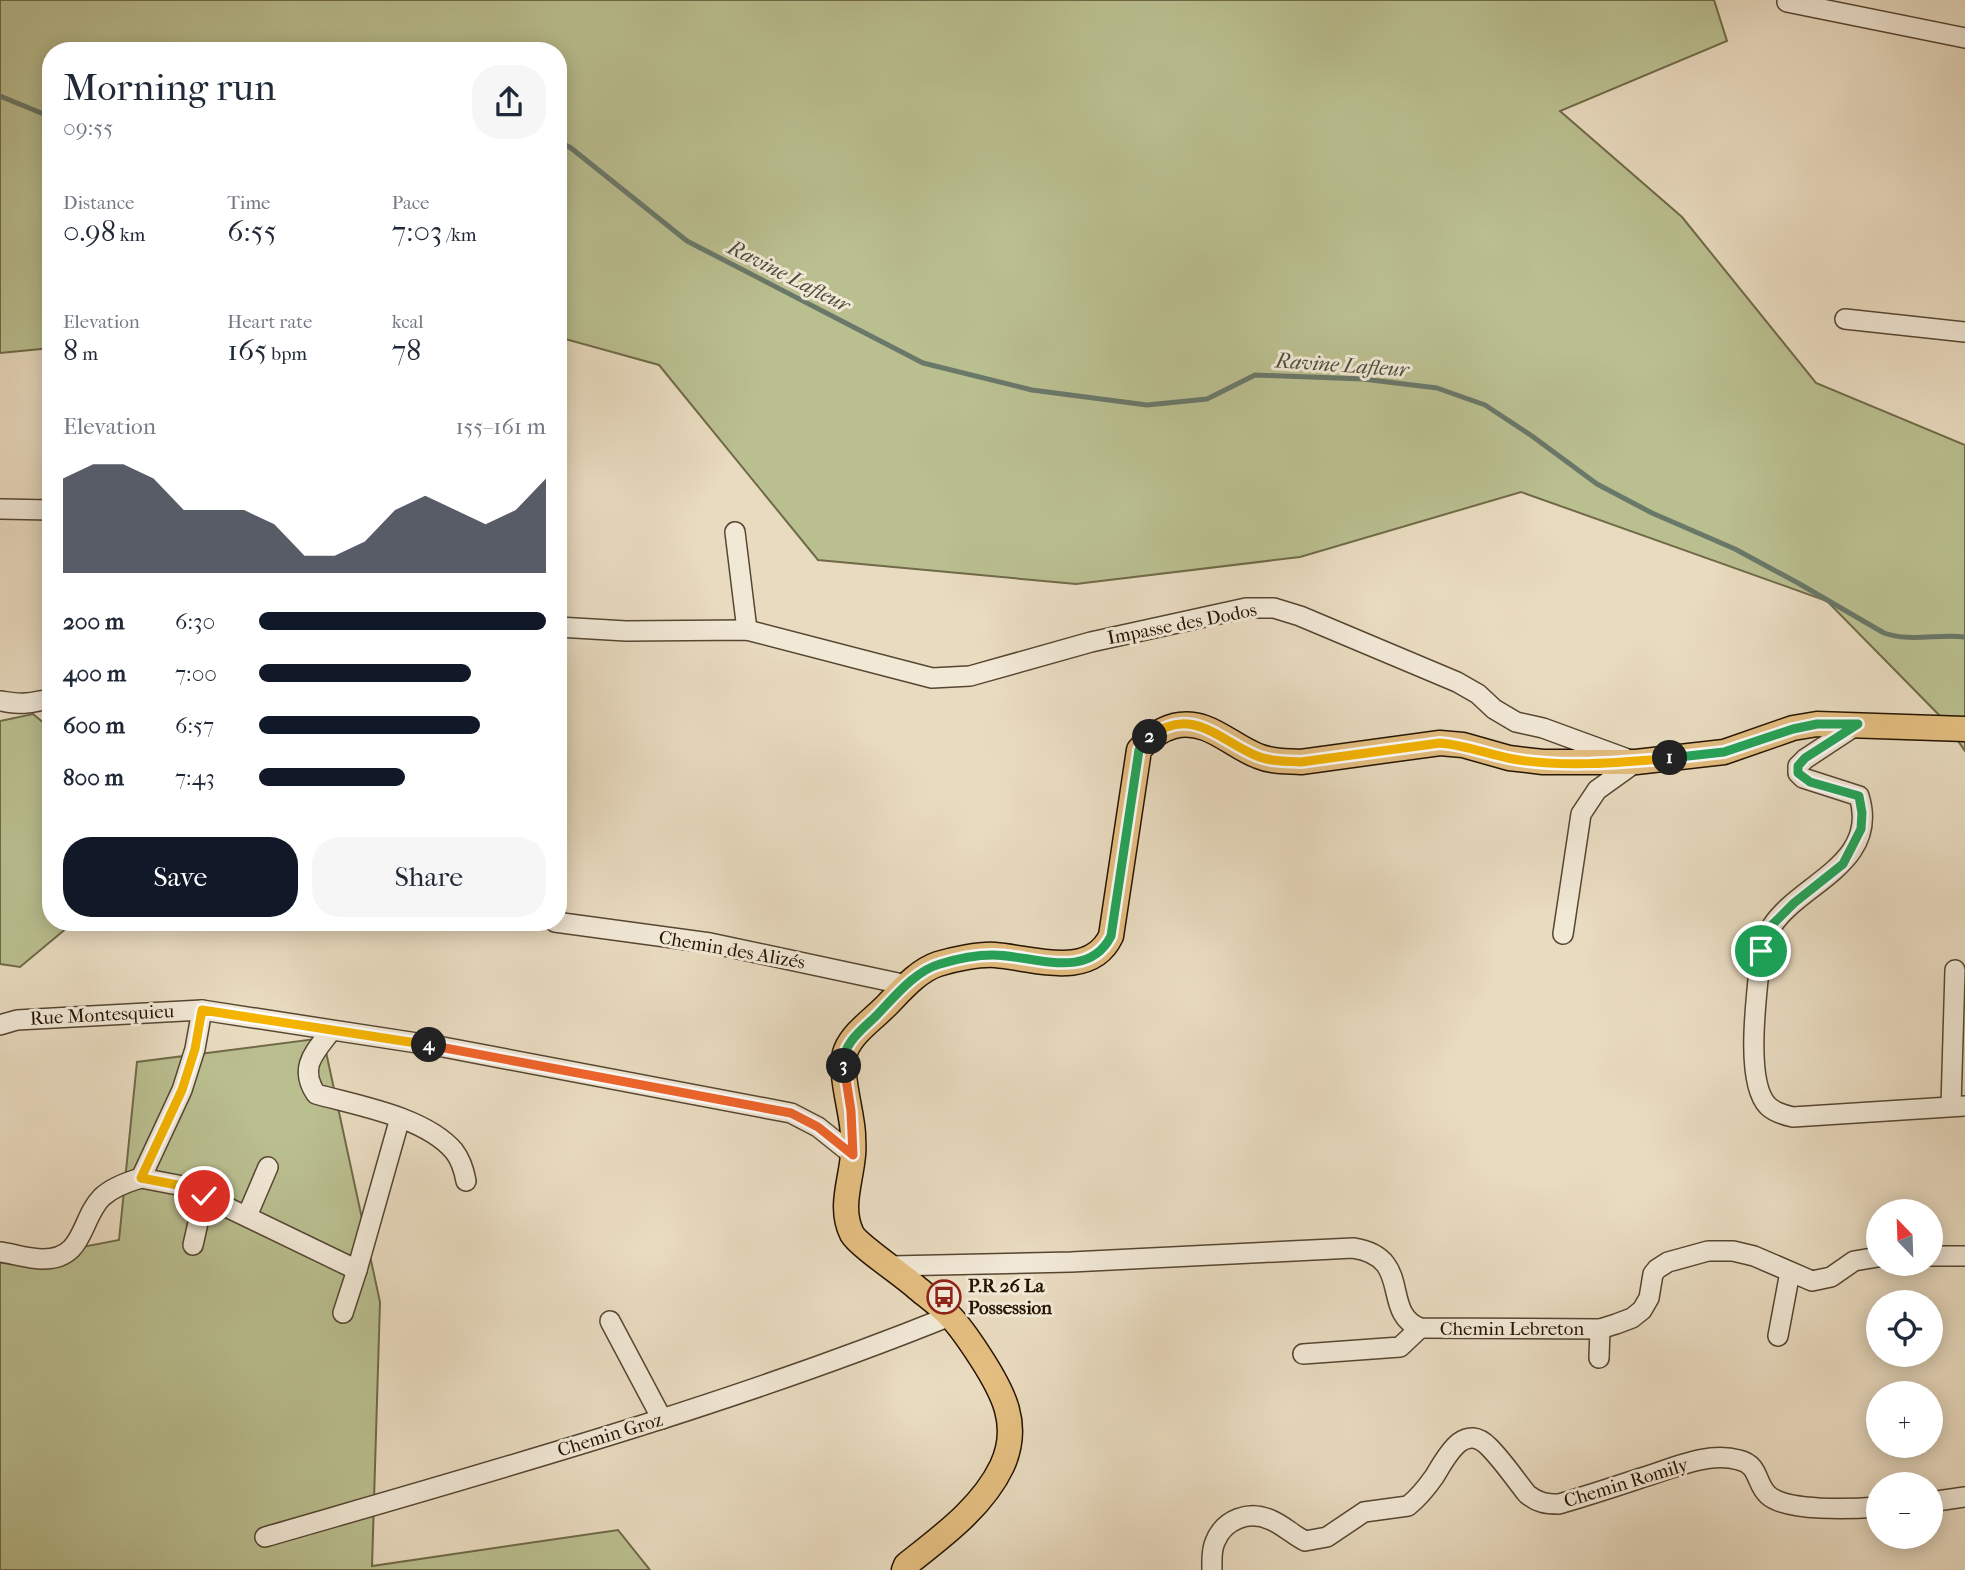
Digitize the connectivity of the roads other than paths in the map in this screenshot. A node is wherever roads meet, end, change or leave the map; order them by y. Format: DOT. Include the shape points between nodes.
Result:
graph roads {
  1 [pos="1787,2"];
  2 [pos="1965,38"];
  3 [pos="1844,320"];
  4 [pos="1965,332"];
  5 [pos="0,509"];
  6 [pos="42,510"];
  7 [pos="736,532"];
  8 [pos="567,628"];
  9 [pos="747,630"];
  10 [pos="42,696"];
  11 [pos="0,701"];
  12 [pos="1858,724"];
  13 [pos="1965,729"];
  14 [pos="1636,762"];
  15 [pos="567,924"];
  16 [pos="1563,934"];
  17 [pos="1955,970"];
  18 [pos="907,985"];
  19 [pos="202,1010"];
  20 [pos="0,1025"];
  21 [pos="331,1031"];
  22 [pos="1958,1106"];
  23 [pos="400,1118"];
  24 [pos="853,1155"];
  25 [pos="268,1167"];
  26 [pos="141,1178"];
  27 [pos="466,1181"];
  28 [pos="204,1196"];
  29 [pos="247,1216"];
  30 [pos="193,1245"];
  31 [pos="0,1252"];
  32 [pos="1943,1256"];
  33 [pos="1965,1256"];
  34 [pos="1866,1259"];
  35 [pos="892,1266"];
  36 [pos="357,1270"];
  37 [pos="1790,1272"];
  38 [pos="343,1313"];
  39 [pos="950,1316"];
  40 [pos="610,1321"];
  41 [pos="1420,1328"];
  42 [pos="1600,1329"];
  43 [pos="1778,1336"];
  44 [pos="1303,1354"];
  45 [pos="1599,1358"];
  46 [pos="662,1419"];
  47 [pos="1965,1497"];
  48 [pos="1943,1500"];
  49 [pos="1866,1507"];
  50 [pos="265,1537"];
  51 [pos="904,1570"];
  52 [pos="1212,1570"];
  1 -- 2 [label="street"];
  3 -- 4 [label="street"];
  5 -- 6 [label="street"];
  7 -- 9 [label="street"];
  8 -- 9 [label="street, Impasse des Dodos"];
  9 -- 14 [label="street, Impasse des Dodos" via="932,678 970,676 1091,642 1246,608 1274,608 1457,682 1516,722"];
  10 -- 11 [label="street" via="24,704"];
  12 -- 13 [label="main road"];
  12 -- 14 [label="main road" via="1817,724 1724,752"];
  12 -- 22 [label="street" via="1798,766 1802,779 1859,796 1861,829 1843,864 1794,903 1766,938 1753,1037 1757,1085 1769,1107 1793,1117"];
  14 -- 16 [label="street" via="1597,790 1581,814"];
  14 -- 18 [label="main road" via="1543,762 1440,743 1279,761 1257,756 1194,724 1168,728 1139,750 1111,936 1096,956 1073,963 992,955 955,960 937,964"];
  15 -- 18 [label="street, Chemin des Alizés" via="710,943"];
  17 -- 22 [label="street"];
  18 -- 24 [label="main road" via="847,1046 843,1059"];
  19 -- 20 [label="street, Rue Montesquieu" via="17,1020"];
  19 -- 21 [label="street, Rue Montesquieu"];
  19 -- 26 [label="street" via="182,1090"];
  21 -- 23 [label="street" via="311,1057 308,1078 316,1094"];
  21 -- 24 [label="street, Rue Montesquieu" via="443,1047 791,1113 818,1127"];
  23 -- 27 [label="street" via="435,1133 454,1150"];
  23 -- 36 [label="street"];
  24 -- 35 [label="main road" via="846,1200 852,1235"];
  25 -- 29 [label="street"];
  26 -- 28 [label="street" via="183,1186"];
  26 -- 31 [label="street" via="102,1198 81,1238 65,1254 43,1259"];
  28 -- 29 [label="street"];
  28 -- 30 [label="street"];
  29 -- 36 [label="street"];
  32 -- 33 [label="street"];
  34 -- 37 [label="street, Chemin Lebreton" via="1854,1261 1822,1281"];
  35 -- 39 [label="main road"];
  35 -- 41 [label="street, Chemin Lebreton" via="1353,1248 1367,1250 1387,1266 1401,1310"];
  36 -- 38 [label="street"];
  37 -- 42 [label="street, Chemin Lebreton" via="1733,1251 1708,1251 1668,1262 1653,1274 1642,1310"];
  37 -- 43 [label="street"];
  39 -- 46 [label="street, Chemin Groz" via="867,1350"];
  39 -- 51 [label="main road" via="1005,1398 1010,1421 1008,1447 1001,1467 976,1503"];
  40 -- 46 [label="street"];
  41 -- 42 [label="street, Chemin Lebreton"];
  41 -- 44 [label="street" via="1400,1347"];
  42 -- 45 [label="street"];
  46 -- 50 [label="street, Chemin Groz"];
  47 -- 48 [label="street"];
  49 -- 52 [label="street, Chemin Romily" via="1810,1507 1772,1499 1752,1466 1726,1457 1694,1461 1559,1504 1545,1504 1527,1494 1487,1444 1473,1439 1456,1444 1408,1506 1364,1512 1327,1537 1305,1541 1269,1519 1255,1516 1232,1520 1215,1541"];
}
